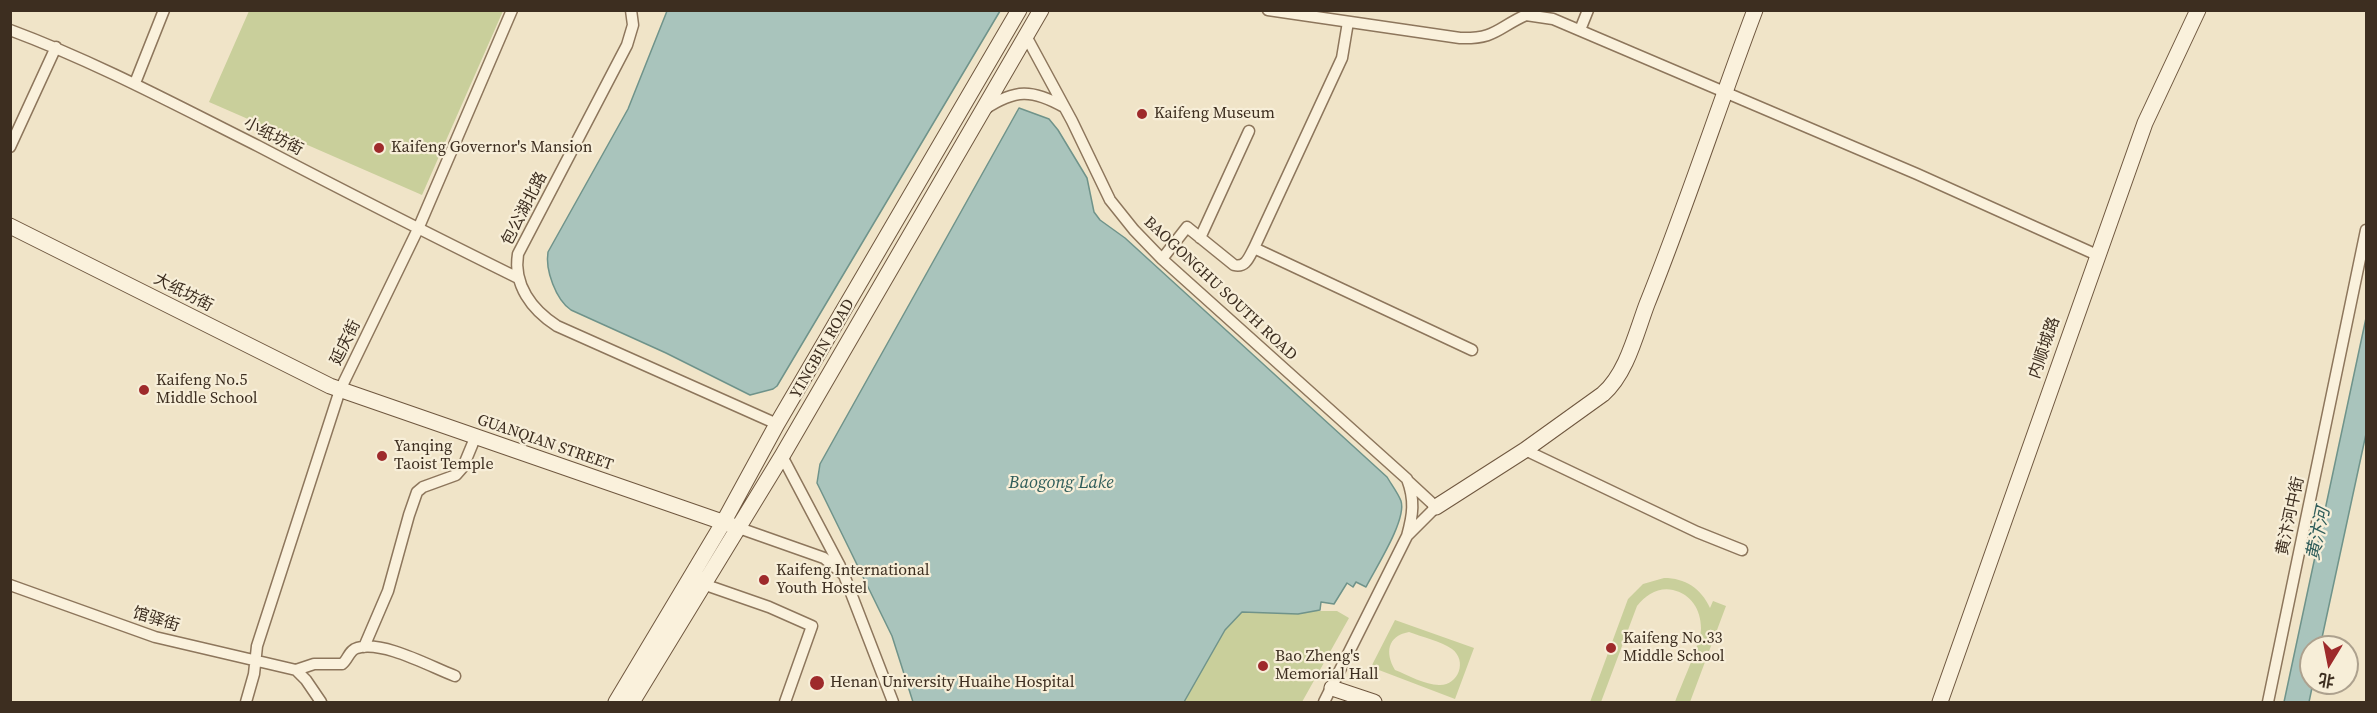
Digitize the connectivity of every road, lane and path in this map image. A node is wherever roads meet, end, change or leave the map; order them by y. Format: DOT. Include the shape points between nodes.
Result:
graph roads {
  1 [pos="164,10"];
  2 [pos="512,10"];
  3 [pos="631,10"];
  4 [pos="1019,10"];
  5 [pos="1041,10"];
  6 [pos="1268,10"];
  7 [pos="1588,10"];
  8 [pos="1755,10"];
  9 [pos="2198,10"];
  10 [pos="1348,22"];
  11 [pos="10,30"];
  12 [pos="1580,30"];
  13 [pos="1026,36"];
  14 [pos="56,47"];
  15 [pos="135,83"];
  16 [pos="1724,92"];
  17 [pos="1064,108"];
  18 [pos="983,110"];
  19 [pos="1249,131"];
  20 [pos="10,147"];
  21 [pos="10,226"];
  22 [pos="418,229"];
  23 [pos="2367,230"];
  24 [pos="1200,238"];
  25 [pos="1254,248"];
  26 [pos="2365,248"];
  27 [pos="2097,255"];
  28 [pos="1162,259"];
  29 [pos="518,278"];
  30 [pos="1472,350"];
  31 [pos="340,390"];
  32 [pos="777,424"];
  33 [pos="475,438"];
  34 [pos="1525,450"];
  35 [pos="782,456"];
  36 [pos="1407,479"];
  37 [pos="1436,507"];
  38 [pos="723,523"];
  39 [pos="739,528"];
  40 [pos="1407,536"];
  41 [pos="1742,550"];
  42 [pos="844,575"];
  43 [pos="703,584"];
  44 [pos="12,590"];
  45 [pos="364,647"];
  46 [pos="256,659"];
  47 [pos="296,670"];
  48 [pos="456,676"];
  49 [pos="1328,696"];
  50 [pos="246,702"];
  51 [pos="321,702"];
  52 [pos="616,702"];
  53 [pos="632,702"];
  54 [pos="785,702"];
  55 [pos="893,702"];
  56 [pos="1345,702"];
  57 [pos="1374,702"];
  58 [pos="1940,702"];
  59 [pos="2268,702"];
  1 -- 15 [label="street"];
  2 -- 22 [label="street, 延庆街"];
  3 -- 29 [label="street, 包公湖北路" via="631,37 518,254"];
  4 -- 32 [label="street, YINGBIN ROAD"];
  5 -- 13 [label="street, YINGBIN ROAD"];
  6 -- 10 [label="street"];
  7 -- 12 [label="street"];
  8 -- 16 [label="street"];
  9 -- 27 [label="street, 内顺城路" via="2155,99"];
  10 -- 12 [label="street" via="1474,39 1532,15"];
  10 -- 25 [label="street" via="1342,58"];
  11 -- 14 [label="street, 小纸坊街"];
  12 -- 16 [label="street"];
  13 -- 17 [label="street, BAOGONGHU SOUTH ROAD"];
  13 -- 18 [label="street, YINGBIN ROAD"];
  14 -- 15 [label="street, 小纸坊街"];
  14 -- 20 [label="street"];
  15 -- 22 [label="street, 小纸坊街"];
  16 -- 27 [label="street"];
  16 -- 34 [label="street" via="1671,245 1613,384"];
  17 -- 18 [label="street" via="1044,97 1022,93 1002,98"];
  17 -- 28 [label="street, BAOGONGHU SOUTH ROAD" via="1110,200"];
  18 -- 35 [label="street, YINGBIN ROAD"];
  19 -- 24 [label="street"];
  21 -- 31 [label="street, 大纸坊街"];
  22 -- 29 [label="street, 小纸坊街"];
  22 -- 31 [label="street, 延庆街"];
  23 -- 26 [label="street, 黄汴河中街"];
  24 -- 25 [label="street" via="1234,266 1244,264"];
  24 -- 28 [label="street" via="1187,227"];
  25 -- 30 [label="street"];
  26 -- 59 [label="street, 黄汴河中街" via="2343,335"];
  27 -- 58 [label="street, 内顺城路"];
  28 -- 36 [label="street, BAOGONGHU SOUTH ROAD"];
  29 -- 32 [label="street" via="530,304 556,326"];
  31 -- 33 [label="street, GUANQIAN STREET"];
  31 -- 46 [label="street, 延庆街"];
  32 -- 38 [label="street, YINGBIN ROAD"];
  33 -- 38 [label="street, GUANQIAN STREET"];
  33 -- 45 [label="street" via="456,475 417,492 388,591"];
  34 -- 37 [label="street"];
  34 -- 41 [label="street"];
  35 -- 39 [label="street, YINGBIN ROAD"];
  35 -- 42 [label="street"];
  36 -- 37 [label="street, BAOGONGHU SOUTH ROAD"];
  36 -- 40 [label="street" via="1414,503"];
  37 -- 40 [label="street"];
  38 -- 39 [label="street, GUANQIAN STREET"];
  38 -- 52 [label="street, YINGBIN ROAD"];
  39 -- 42 [label="street" via="819,555"];
  39 -- 43 [label="street, YINGBIN ROAD"];
  40 -- 49 [label="street"];
  42 -- 55 [label="street"];
  43 -- 53 [label="street, YINGBIN ROAD"];
  43 -- 54 [label="street" via="812,626"];
  44 -- 46 [label="street, 馆驿街" via="155,637"];
  45 -- 47 [label="street" via="352,650 342,664 314,664"];
  45 -- 48 [label="street" via="387,649"];
  46 -- 47 [label="street, 馆驿街"];
  46 -- 50 [label="street, 延庆街"];
  47 -- 51 [label="street"];
  49 -- 56 [label="street"];
  49 -- 57 [label="street"];
}
